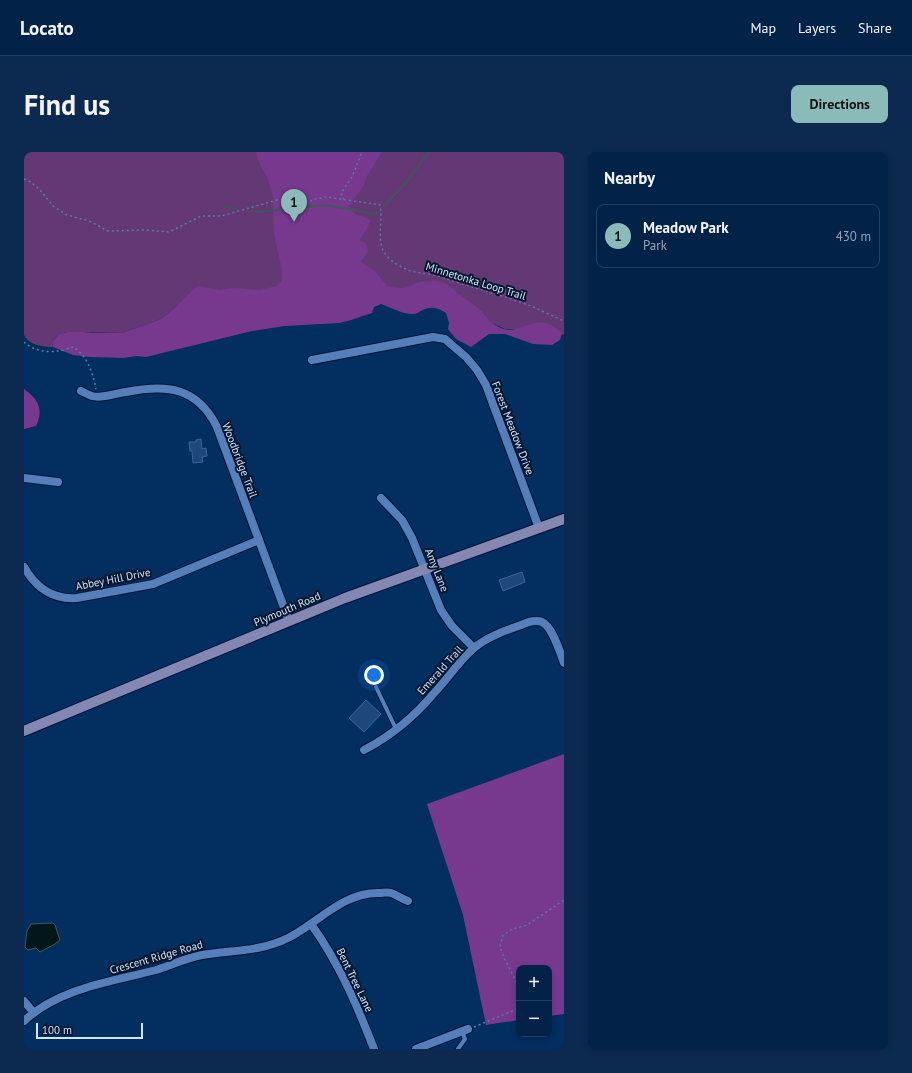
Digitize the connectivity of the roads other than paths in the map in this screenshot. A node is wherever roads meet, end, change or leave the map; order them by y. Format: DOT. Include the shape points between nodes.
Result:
graph roads {
  1 [pos="312,360"];
  2 [pos="81,391"];
  3 [pos="24,478"];
  4 [pos="58,482"];
  5 [pos="381,498"];
  6 [pos="564,519"];
  7 [pos="539,528"];
  8 [pos="259,540"];
  9 [pos="24,568"];
  10 [pos="425,569"];
  11 [pos="289,621"];
  12 [pos="474,648"];
  13 [pos="564,663"];
  14 [pos="376,687"];
  15 [pos="396,729"];
  16 [pos="24,731"];
  17 [pos="364,750"];
  18 [pos="408,901"];
  19 [pos="311,924"];
  20 [pos="24,1001"];
  21 [pos="34,1013"];
  22 [pos="24,1021"];
  23 [pos="465,1030"];
  24 [pos="374,1049"];
  25 [pos="416,1049"];
  26 [pos="458,1049"];
  1 -- 7 [label="street, Forest Meadow Drive" via="433,337 445,339 466,357 486,385"];
  2 -- 8 [label="street, Woodbridge Trail" via="93,397 166,388 180,391 203,405 217,427"];
  3 -- 4 [label="street"];
  5 -- 10 [label="street, Amy Lane" via="402,520"];
  6 -- 7 [label="main road, Plymouth Road"];
  7 -- 10 [label="main road, Plymouth Road"];
  8 -- 9 [label="street, Abbey Hill Drive" via="153,584 77,598 66,599 46,592 33,581"];
  8 -- 11 [label="street, Woodbridge Trail"];
  10 -- 11 [label="main road, Plymouth Road"];
  10 -- 12 [label="street, Amy Lane" via="441,610"];
  11 -- 16 [label="main road, Plymouth Road"];
  12 -- 13 [label="street, Emerald Trail" via="491,638 536,620 547,625"];
  12 -- 15 [label="street, Emerald Trail" via="434,694"];
  14 -- 15 [label="lane"];
  15 -- 17 [label="street, Emerald Trail"];
  18 -- 19 [label="street, Crescent Ridge Road" via="391,893 360,896 333,908"];
  19 -- 21 [label="street, Crescent Ridge Road" via="269,946 197,956 65,995 45,1004"];
  19 -- 24 [label="street, Bent Tree Lane" via="348,985"];
  20 -- 21 [label="street"];
  21 -- 22 [label="street, Crescent Ridge Road"];
  23 -- 25 [label="street"];
  23 -- 26 [label="lane" via="465,1039"];
}
